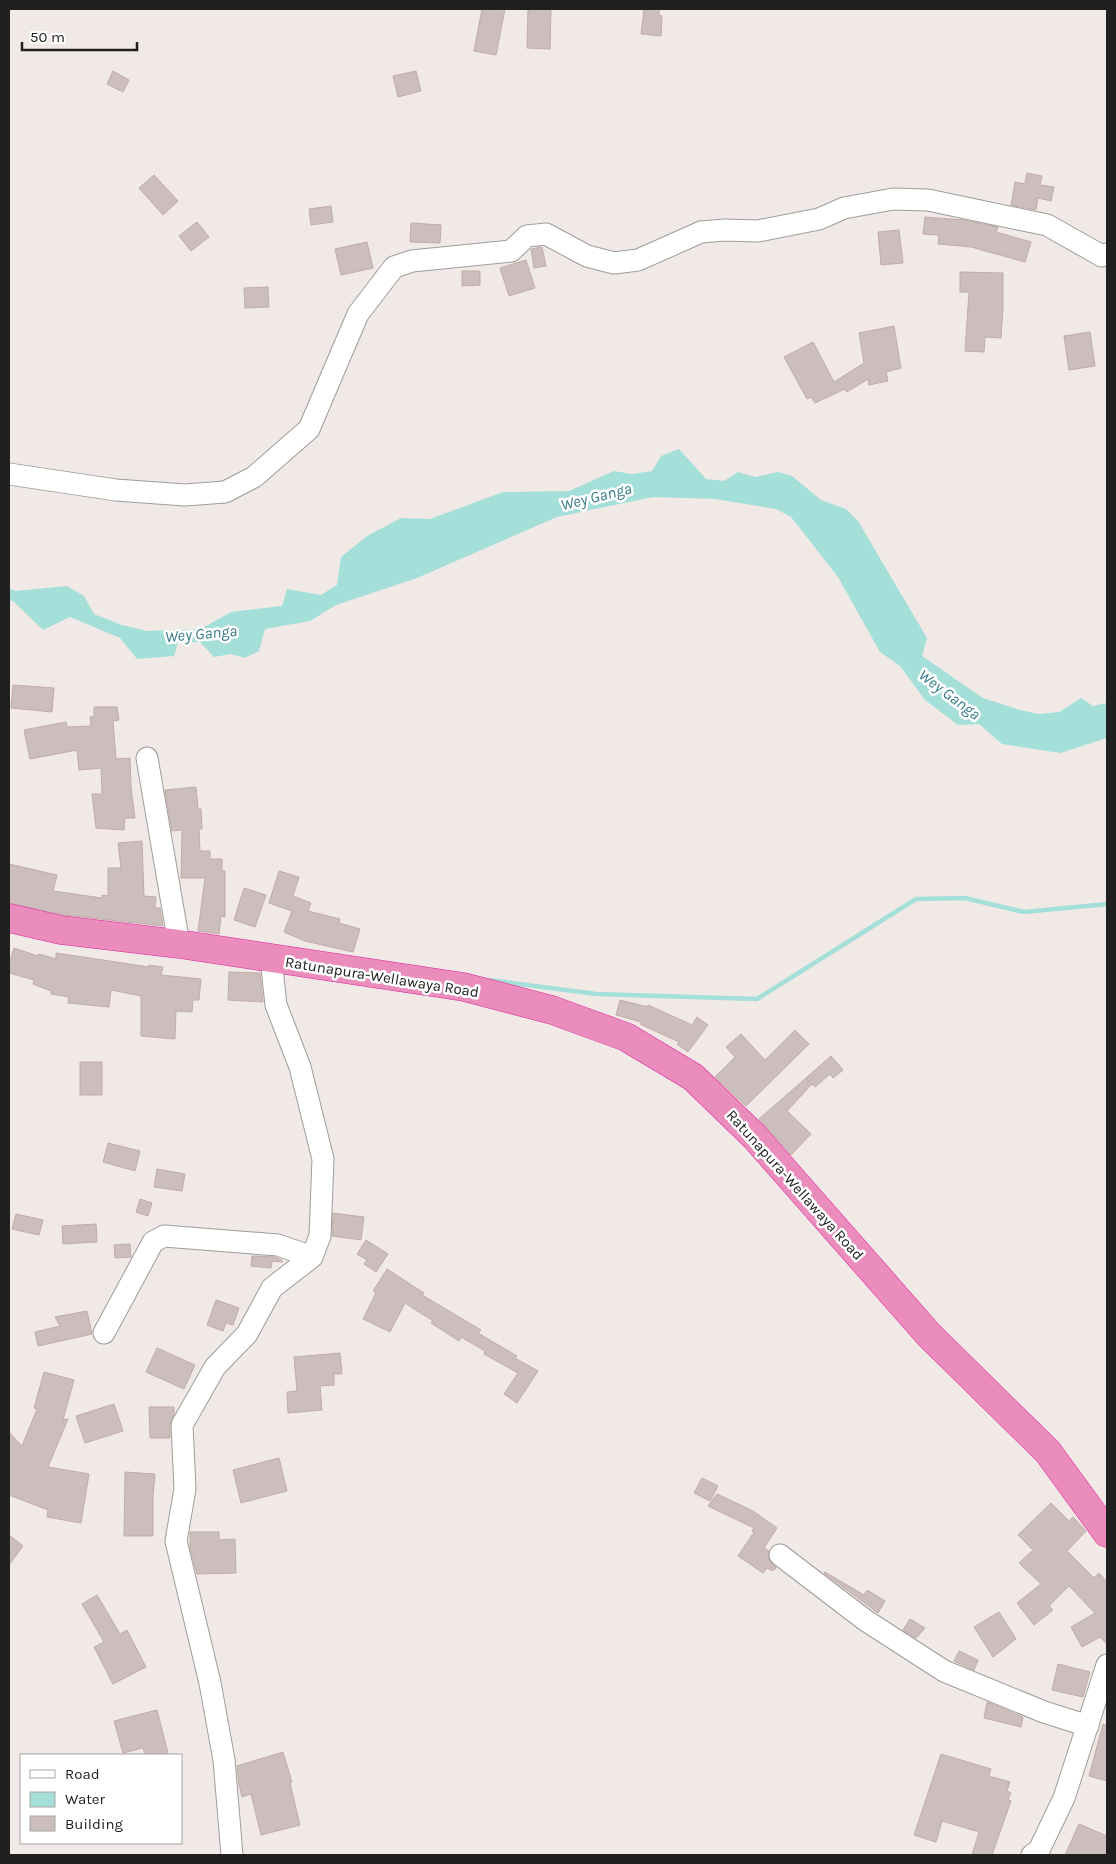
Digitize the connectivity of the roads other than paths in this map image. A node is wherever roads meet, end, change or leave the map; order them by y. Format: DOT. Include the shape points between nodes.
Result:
graph roads {
  1 [pos="1107,254"];
  2 [pos="9,474"];
  3 [pos="147,758"];
  4 [pos="9,918"];
  5 [pos="179,944"];
  6 [pos="271,959"];
  7 [pos="312,1257"];
  8 [pos="104,1333"];
  9 [pos="1107,1533"];
  10 [pos="780,1555"];
  11 [pos="1107,1665"];
  12 [pos="1088,1726"];
  13 [pos="232,1855"];
  14 [pos="1032,1855"];
  1 -- 2 [label="street" via="1102,256 1047,225 928,200 893,199 844,208 819,218 758,231 701,232 638,260 614,263 587,256 546,234 527,236 510,251 412,261 394,267 358,314 309,430 254,478 225,492 184,495 116,490"];
  3 -- 5 [label="street"];
  4 -- 5 [label="highway, Ratunapura-Wellawaya Road" via="61,930"];
  5 -- 6 [label="highway, Ratunapura-Wellawaya Road"];
  6 -- 7 [label="street" via="276,1005 300,1067 323,1159 320,1236"];
  6 -- 9 [label="highway, Ratunapura-Wellawaya Road" via="464,987 552,1010 626,1037 693,1077 754,1136 929,1335 1048,1452"];
  7 -- 8 [label="street" via="278,1245 164,1236 153,1242"];
  7 -- 13 [label="street" via="272,1288 247,1334 215,1367 182,1424 185,1489 176,1541 210,1683 224,1760"];
  10 -- 12 [label="street" via="865,1620 944,1671 1044,1712"];
  11 -- 12 [label="street"];
  12 -- 14 [label="street" via="1064,1798 1039,1850"];
}
